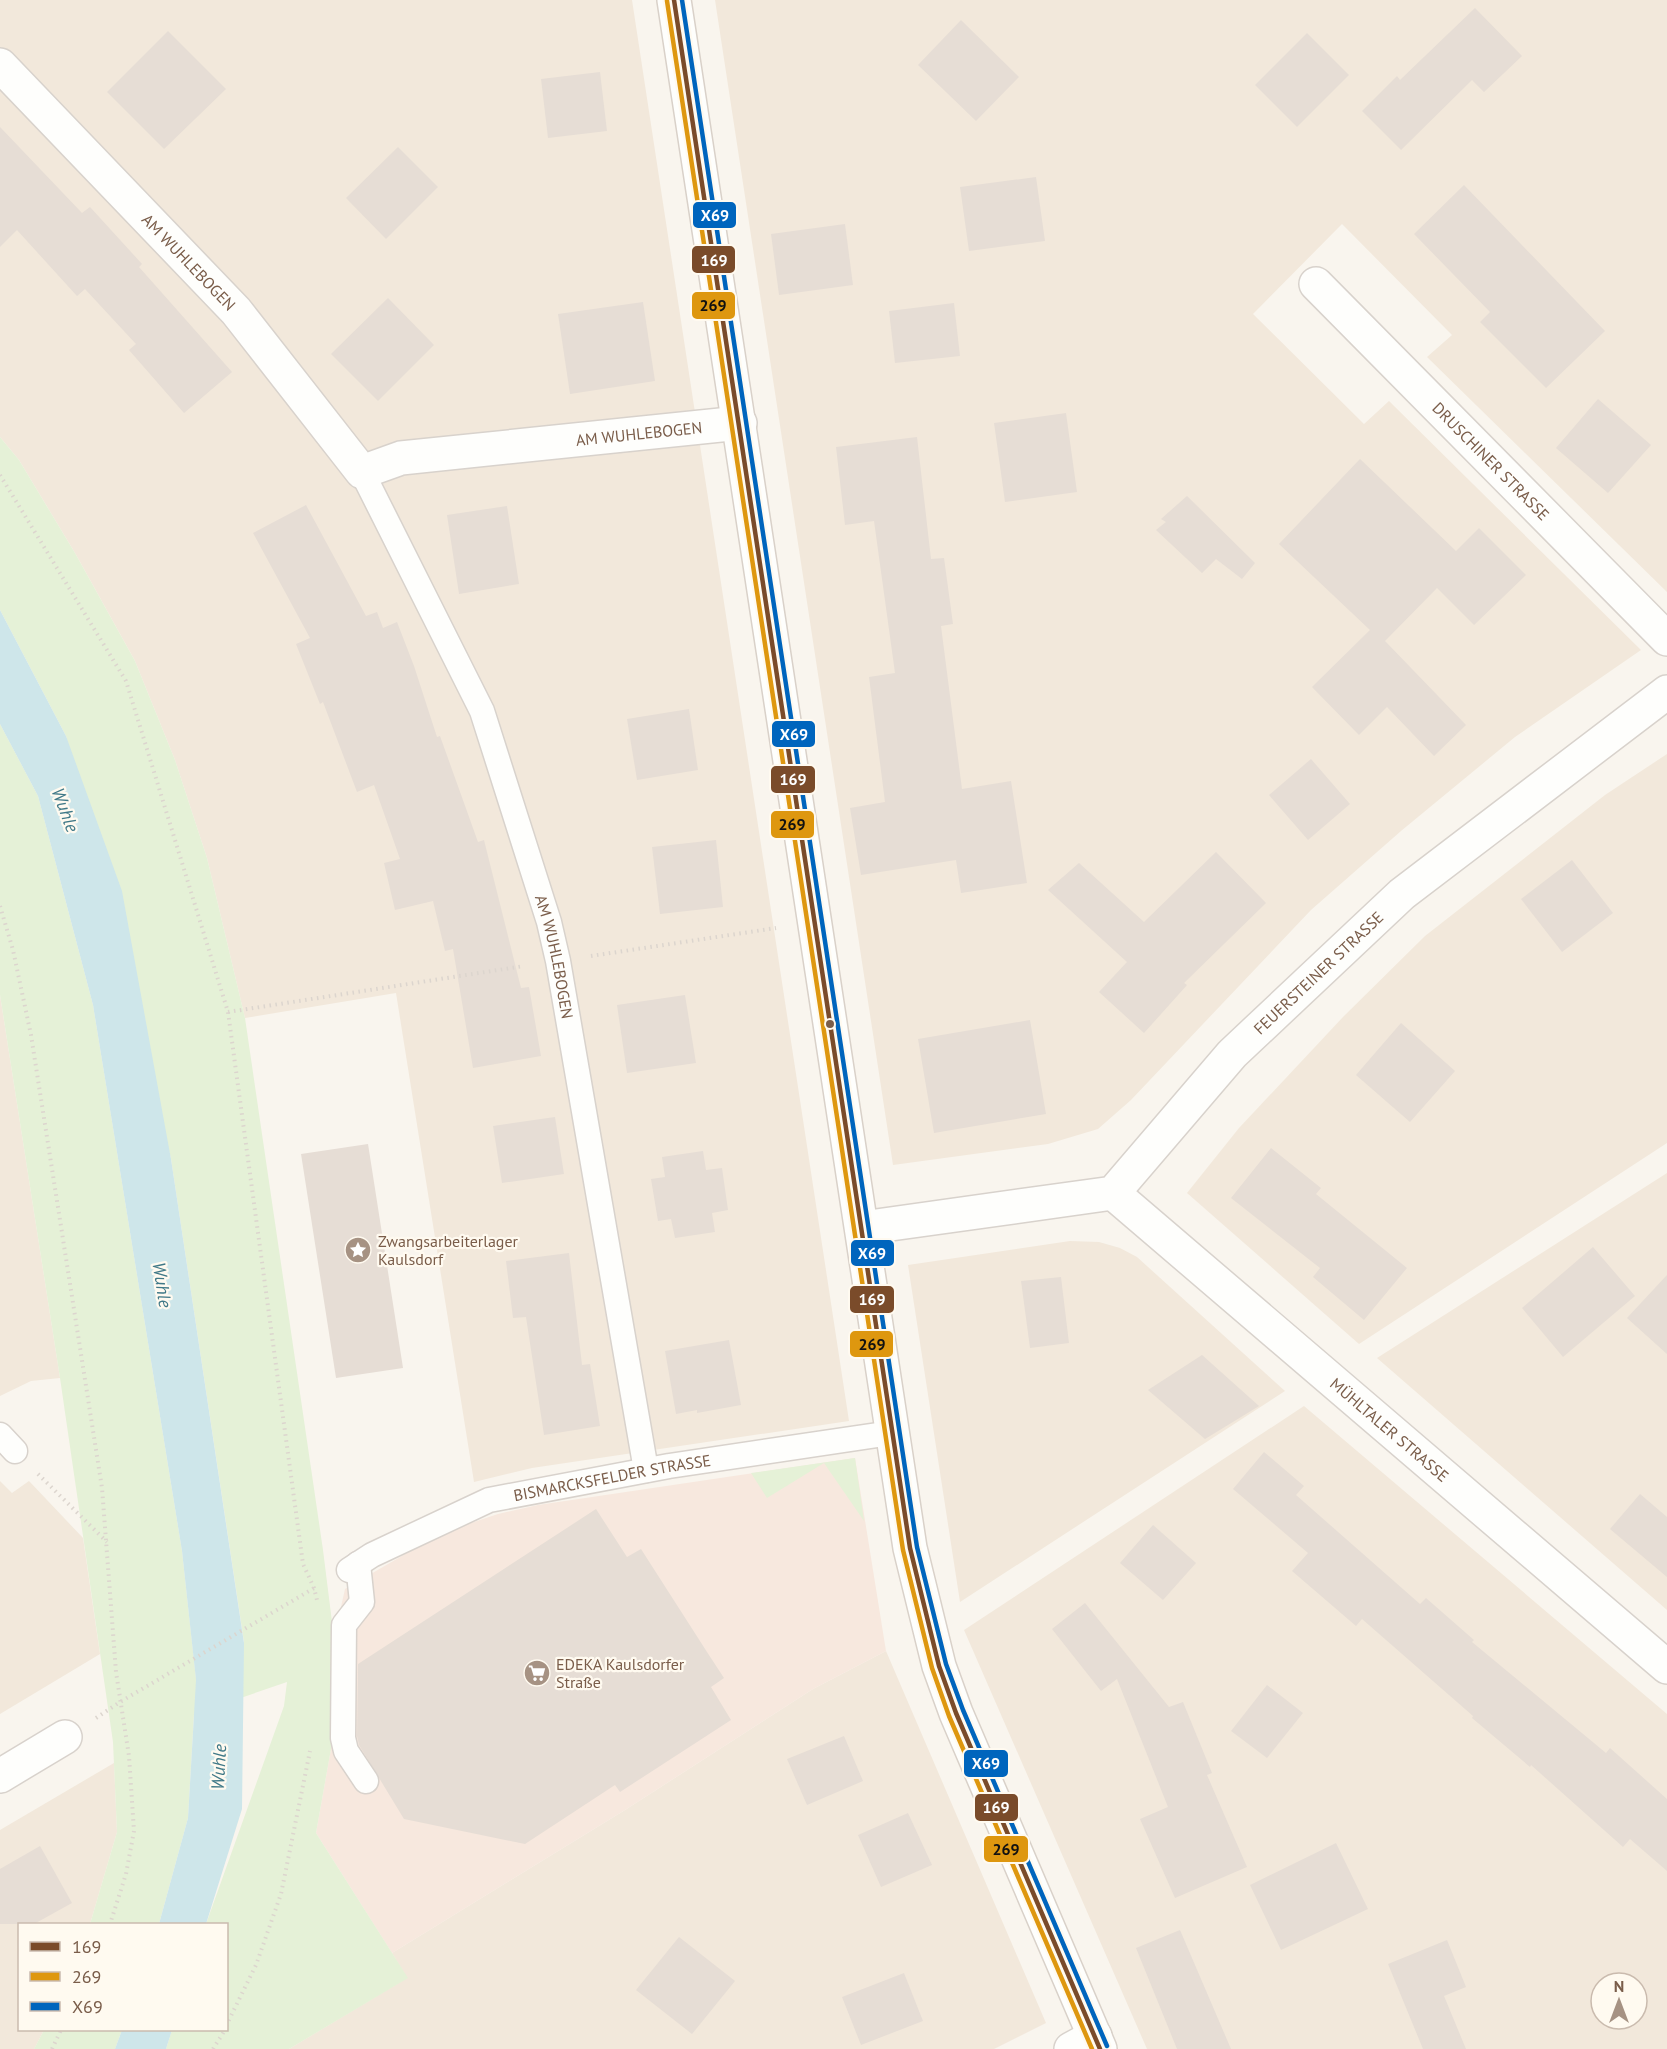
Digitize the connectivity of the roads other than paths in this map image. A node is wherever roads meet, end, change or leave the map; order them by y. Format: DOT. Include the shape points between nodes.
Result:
graph roads {
  1 [pos="674,0"];
  2 [pos="0,65"];
  3 [pos="1316,284"];
  4 [pos="740,423"];
  5 [pos="362,472"];
  6 [pos="1667,639"];
  7 [pos="1667,692"];
  8 [pos="1113,1193"];
  9 [pos="862,1228"];
  10 [pos="891,1432"];
  11 [pos="646,1470"];
  12 [pos="1667,1667"];
  13 [pos="65,1737"];
  14 [pos="0,1776"];
  15 [pos="366,1781"];
  16 [pos="1089,2045"];
  1 -- 4 [label="street"];
  2 -- 5 [label="street, AM WUHLEBOGEN" via="236,311"];
  3 -- 6 [label="street, DRUSCHINER STRASSE"];
  4 -- 5 [label="street, AM WUHLEBOGEN" via="401,458"];
  4 -- 9 [label="street"];
  5 -- 11 [label="lane, AM WUHLEBOGEN" via="482,711 549,922"];
  7 -- 8 [label="street, FEUERSTEINER STRASSE" via="1402,894 1232,1054"];
  8 -- 9 [label="street"];
  8 -- 12 [label="street, MÜHLTALER STRASSE"];
  9 -- 10 [label="street"];
  10 -- 11 [label="lane, BISMARCKSFELDER STRASSE"];
  10 -- 16 [label="street" via="910,1548 939,1666"];
  11 -- 15 [label="lane, BISMARCKSFELDER STRASSE" via="489,1500 353,1567 362,1602 345,1625 343,1738 346,1751"];
  13 -- 14 [label="street"];
}
